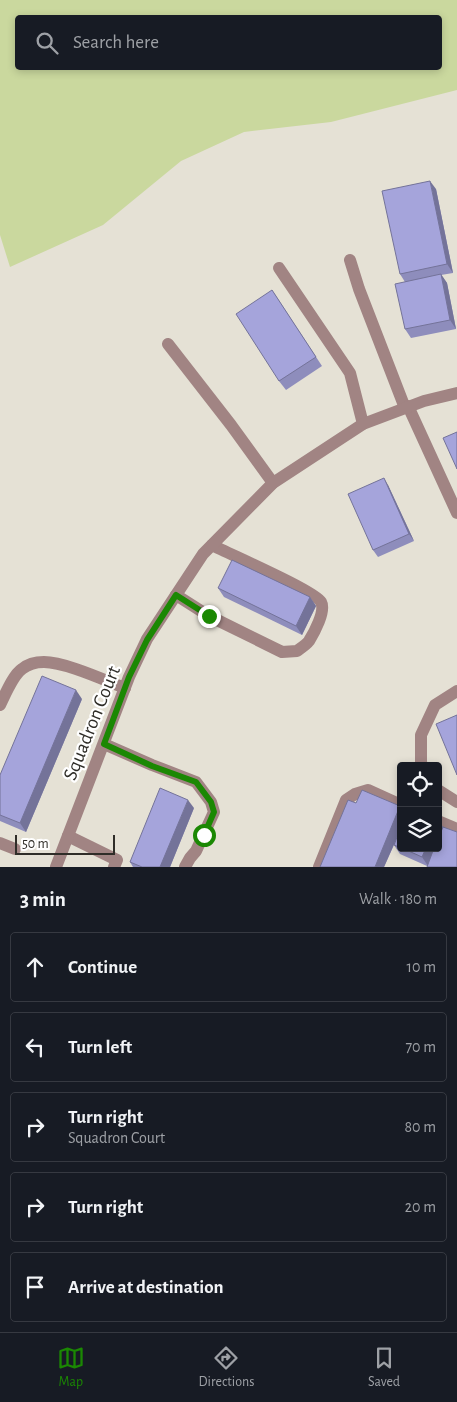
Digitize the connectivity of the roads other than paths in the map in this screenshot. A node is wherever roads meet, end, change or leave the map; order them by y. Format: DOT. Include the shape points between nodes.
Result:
graph roads {
  1 [pos="350,260"];
  2 [pos="279,268"];
  3 [pos="168,344"];
  4 [pos="457,393"];
  5 [pos="407,407"];
  6 [pos="363,424"];
  7 [pos="273,483"];
  8 [pos="457,514"];
  9 [pos="212,546"];
  10 [pos="176,595"];
  11 [pos="125,688"];
  12 [pos="457,691"];
  13 [pos="0,705"];
  14 [pos="104,744"];
  15 [pos="421,762"];
  16 [pos="442,793"];
  17 [pos="457,802"];
  18 [pos="397,803"];
  19 [pos="442,823"];
  20 [pos="457,829"];
  21 [pos="68,836"];
  22 [pos="0,843"];
  23 [pos="15,849"];
  24 [pos="56,867"];
  25 [pos="114,867"];
  26 [pos="185,867"];
  27 [pos="319,867"];
  1 -- 5 [label="street"];
  2 -- 6 [label="street" via="350,373"];
  3 -- 7 [label="street"];
  4 -- 5 [label="street, Squadron Court"];
  5 -- 6 [label="street, Squadron Court"];
  5 -- 8 [label="street"];
  6 -- 7 [label="street, Squadron Court"];
  7 -- 9 [label="street, Squadron Court"];
  9 -- 10 [label="street, Squadron Court" via="203,554"];
  9 -- 10 [label="street" via="320,600 323,608 309,640 297,651 282,652 209,616"];
  10 -- 11 [label="street, Squadron Court" via="147,640"];
  11 -- 13 [label="street" via="44,662 21,669"];
  11 -- 14 [label="street, Squadron Court"];
  12 -- 15 [label="street" via="435,704 421,734"];
  14 -- 21 [label="street, Squadron Court"];
  14 -- 26 [label="street" via="196,782 211,802 214,812"];
  16 -- 17 [label="street"];
  18 -- 27 [label="street" via="368,790 346,800"];
  19 -- 20 [label="street"];
  21 -- 24 [label="street, Squadron Court"];
  21 -- 25 [label="street" via="117,860"];
  22 -- 23 [label="street"];
}
